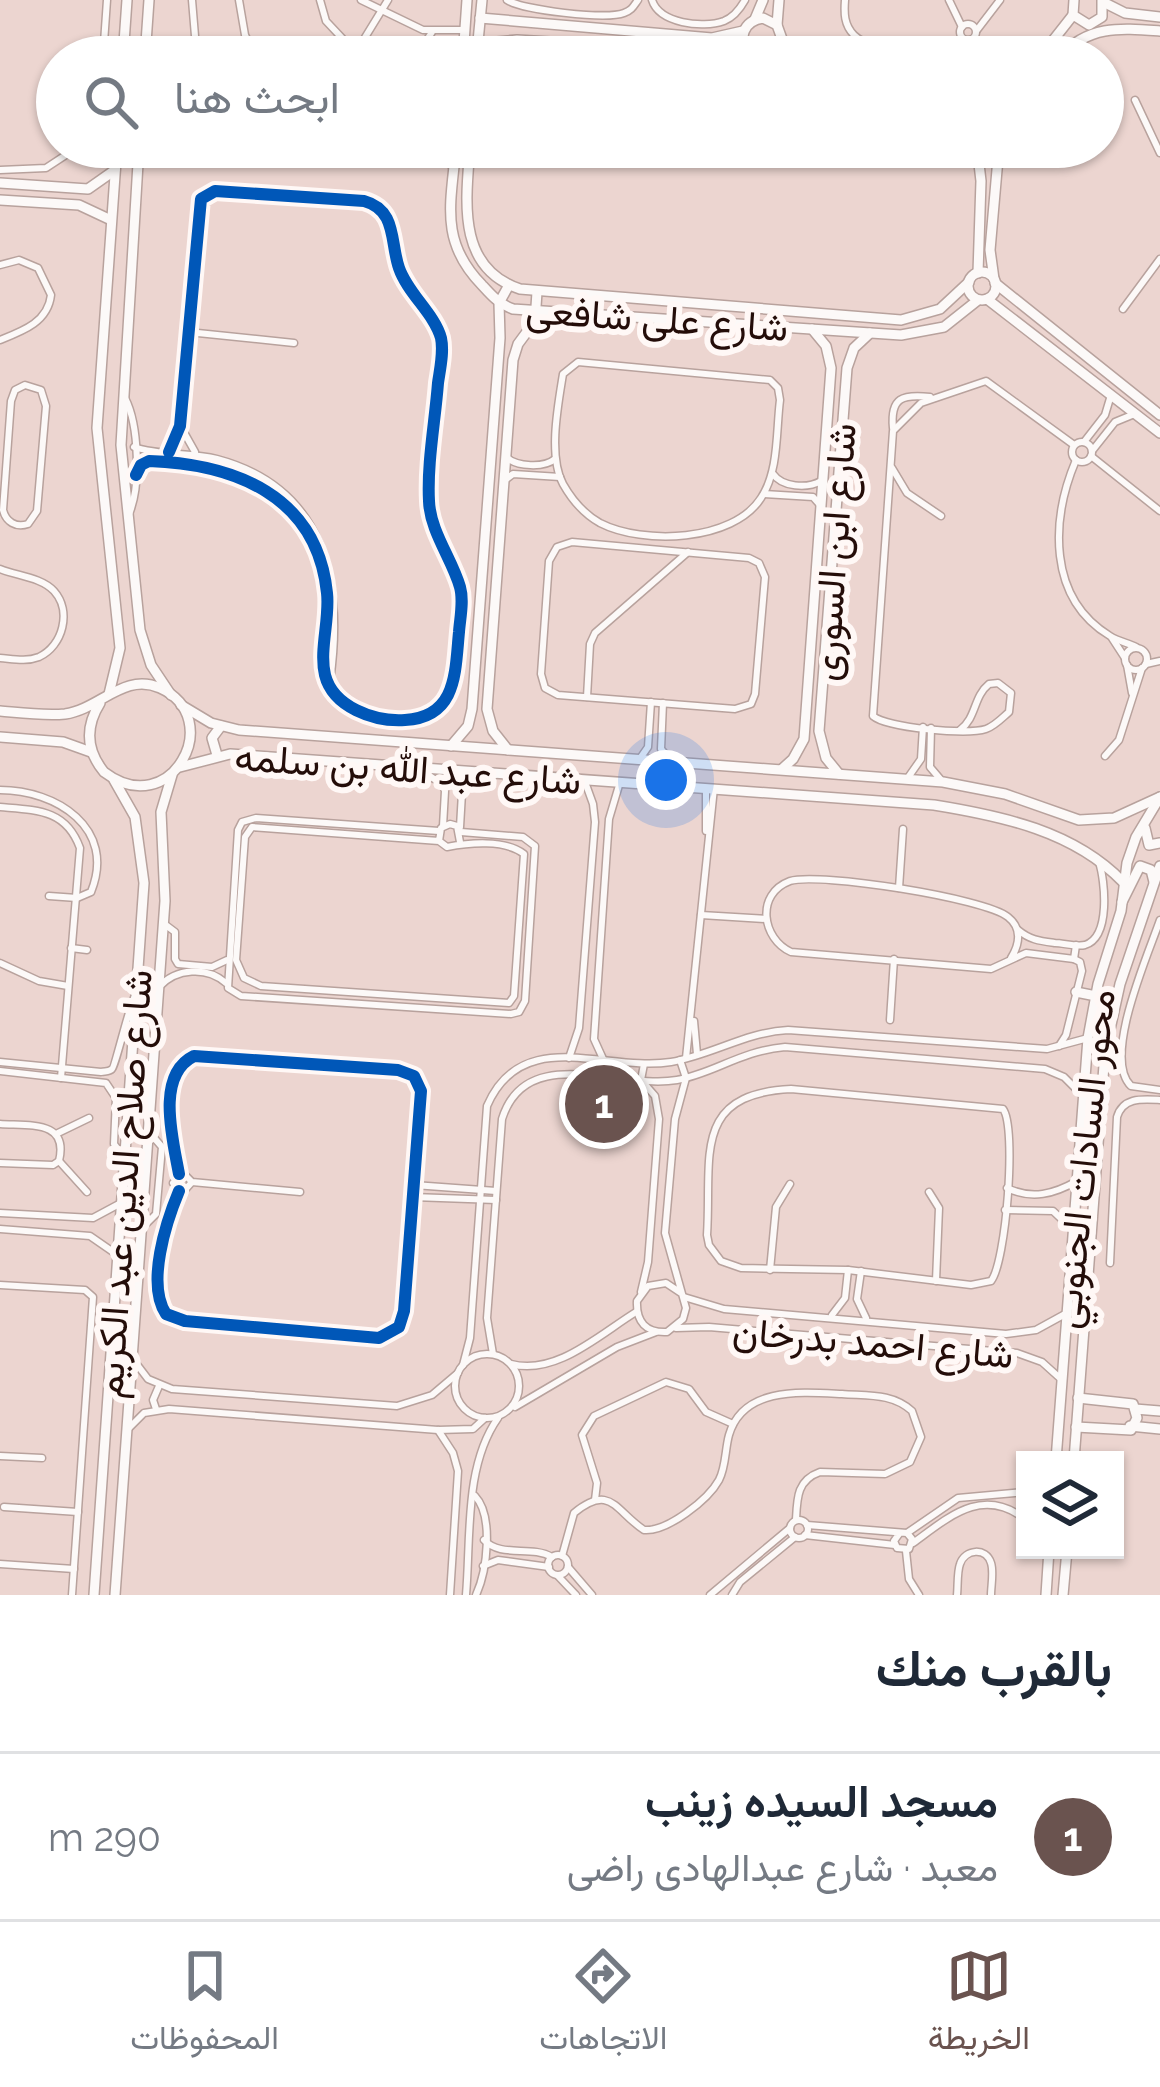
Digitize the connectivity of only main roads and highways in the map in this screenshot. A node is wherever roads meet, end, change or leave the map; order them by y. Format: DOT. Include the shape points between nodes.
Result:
graph roads {
  1 [pos="127,0"];
  2 [pos="149,0"];
  3 [pos="467,0"];
  4 [pos="482,0"];
  5 [pos="763,0"];
  6 [pos="779,0"];
  7 [pos="1074,0"];
  8 [pos="1102,1"];
  9 [pos="1073,15"];
  10 [pos="1160,17"];
  11 [pos="480,18"];
  12 [pos="755,19"];
  13 [pos="777,25"];
  14 [pos="1094,27"];
  15 [pos="743,31"];
  16 [pos="1160,32"];
  17 [pos="124,36"];
  18 [pos="147,36"];
  19 [pos="465,36"];
  20 [pos="478,36"];
  21 [pos="686,36"];
  22 [pos="721,36"];
  23 [pos="742,36"];
  24 [pos="780,36"];
  25 [pos="1056,36"];
  26 [pos="1082,36"];
  27 [pos="138,168"];
  28 [pos="454,168"];
  29 [pos="468,168"];
  30 [pos="980,168"];
  31 [pos="995,168"];
  32 [pos="115,170"];
  33 [pos="0,183"];
  34 [pos="88,189"];
  35 [pos="0,200"];
  36 [pos="90,207"];
  37 [pos="111,220"];
  38 [pos="973,278"];
  39 [pos="995,281"];
  40 [pos="509,285"];
  41 [pos="537,292"];
  42 [pos="982,299"];
  43 [pos="499,303"];
  44 [pos="536,314"];
  45 [pos="812,329"];
  46 [pos="870,333"];
  47 [pos="1119,384"];
  48 [pos="1111,395"];
  49 [pos="1160,415"];
  50 [pos="1160,433"];
  51 [pos="824,461"];
  52 [pos="839,463"];
  53 [pos="813,619"];
  54 [pos="827,620"];
  55 [pos="133,657"];
  56 [pos="109,694"];
  57 [pos="171,695"];
  58 [pos="100,703"];
  59 [pos="181,705"];
  60 [pos="0,711"];
  61 [pos="45,715"];
  62 [pos="221,726"];
  63 [pos="0,736"];
  64 [pos="46,740"];
  65 [pos="451,746"];
  66 [pos="508,750"];
  67 [pos="524,751"];
  68 [pos="91,752"];
  69 [pos="217,755"];
  70 [pos="782,770"];
  71 [pos="176,771"];
  72 [pos="839,774"];
  73 [pos="522,775"];
  74 [pos="114,780"];
  75 [pos="1160,797"];
  76 [pos="161,812"];
  77 [pos="135,821"];
  78 [pos="1145,822"];
  79 [pos="1080,832"];
  80 [pos="1160,842"];
  81 [pos="1160,866"];
  82 [pos="1123,882"];
  83 [pos="1154,882"];
  84 [pos="1122,902"];
  85 [pos="1103,914"];
  86 [pos="1118,918"];
  87 [pos="1076,992"];
  88 [pos="1096,997"];
  89 [pos="115,1297"];
  90 [pos="137,1299"];
  91 [pos="1078,1401"];
  92 [pos="1160,1406"];
  93 [pos="1142,1409"];
  94 [pos="1076,1425"];
  95 [pos="1135,1427"];
  96 [pos="1148,1428"];
  97 [pos="1160,1429"];
  98 [pos="1057,1451"];
  99 [pos="1075,1451"];
  100 [pos="99,1526"];
  101 [pos="120,1528"];
  102 [pos="1048,1559"];
  103 [pos="1066,1559"];
  104 [pos="94,1595"];
  105 [pos="115,1595"];
  106 [pos="1046,1595"];
  107 [pos="1064,1595"];
  1 -- 17 [label="main road"];
  2 -- 18 [label="main road"];
  3 -- 19 [label="main road"];
  4 -- 11 [label="main road"];
  5 -- 12 [label="main road"];
  6 -- 13 [label="main road"];
  7 -- 9 [label="main road"];
  8 -- 10 [label="main road"];
  8 -- 14 [label="main road"];
  9 -- 14 [label="main road"];
  9 -- 25 [label="main road"];
  11 -- 20 [label="main road"];
  11 -- 21 [label="main road"];
  12 -- 13 [label="main road"];
  12 -- 15 [label="main road"];
  13 -- 24 [label="main road"];
  14 -- 16 [label="main road"];
  14 -- 26 [label="main road"];
  15 -- 22 [label="main road"];
  15 -- 23 [label="main road"];
  27 -- 55 [label="main road" via="121,445"];
  28 -- 43 [label="main road, شارع على شافعى" via="452,241"];
  29 -- 40 [label="main road, شارع على شافعى" via="468,236"];
  30 -- 38 [label="main road"];
  31 -- 39 [label="main road"];
  32 -- 34 [label="main road"];
  32 -- 37 [label="main road"];
  33 -- 34 [label="main road"];
  34 -- 36 [label="main road"];
  35 -- 36 [label="main road"];
  36 -- 37 [label="main road"];
  37 -- 55 [label="main road" via="97,428"];
  38 -- 39 [label="main road"];
  38 -- 41 [label="main road, شارع على شافعى" via="940,309 901,320"];
  38 -- 42 [label="main road" via="970,292"];
  39 -- 42 [label="main road"];
  39 -- 47 [label="main road"];
  40 -- 41 [label="main road, شارع على شافعى"];
  40 -- 43 [label="main road"];
  41 -- 44 [label="main road"];
  42 -- 46 [label="main road, شارع على شافعى" via="930,332"];
  42 -- 48 [label="main road"];
  43 -- 44 [label="main road, شارع على شافعى"];
  43 -- 65 [label="main road" via="472,709"];
  44 -- 45 [label="main road, شارع على شافعى"];
  44 -- 66 [label="main road" via="514,351 487,709"];
  45 -- 46 [label="main road, شارع على شافعى"];
  45 -- 51 [label="main road, شارع ابن السورى" via="830,357"];
  46 -- 52 [label="main road, شارع ابن السورى" via="850,358"];
  47 -- 48 [label="main road"];
  47 -- 49 [label="main road"];
  48 -- 50 [label="main road"];
  51 -- 52 [label="main road"];
  51 -- 53 [label="main road, شارع ابن السورى"];
  52 -- 54 [label="main road, شارع ابن السورى"];
  53 -- 54 [label="main road"];
  53 -- 70 [label="main road, شارع ابن السورى" via="804,739"];
  54 -- 72 [label="main road, شارع ابن السورى" via="820,740"];
  55 -- 56 [label="main road"];
  55 -- 57 [label="main road"];
  56 -- 57 [label="main road" via="147,684"];
  56 -- 58 [label="main road"];
  57 -- 59 [label="main road"];
  58 -- 61 [label="main road"];
  58 -- 68 [label="main road" via="89,726"];
  59 -- 62 [label="main road, شارع عبد الله بن سلمه"];
  59 -- 71 [label="main road" via="190,742"];
  60 -- 61 [label="main road"];
  61 -- 64 [label="main road" via="55,728"];
  62 -- 65 [label="main road, شارع عبد الله بن سلمه"];
  62 -- 69 [label="main road" via="212,738"];
  63 -- 64 [label="main road"];
  64 -- 68 [label="main road"];
  65 -- 66 [label="main road, شارع عبد الله بن سلمه"];
  66 -- 67 [label="main road, شارع عبد الله بن سلمه"];
  67 -- 70 [label="main road, شارع عبد الله بن سلمه"];
  67 -- 73 [label="main road"];
  68 -- 74 [label="main road"];
  69 -- 71 [label="main road, شارع عبد الله بن سلمه"];
  69 -- 73 [label="main road, شارع عبد الله بن سلمه"];
  70 -- 72 [label="main road, شارع عبد الله بن سلمه"];
  71 -- 74 [label="main road" via="149,786"];
  71 -- 76 [label="main road, شارع صلاح الدين عبد الكريم"];
  72 -- 79 [label="main road, شارع عبد الله بن سلمه" via="1005,794"];
  73 -- 79 [label="main road, شارع عبد الله بن سلمه" via="934,805"];
  74 -- 77 [label="main road, شارع صلاح الدين عبد الكريم"];
  75 -- 78 [label="main road, محور السادات الجنوبي"];
  75 -- 79 [label="main road"];
  76 -- 77 [label="main road" via="144,811"];
  76 -- 90 [label="main road, شارع صلاح الدين عبد الكريم" via="163,923"];
  77 -- 89 [label="main road, شارع صلاح الدين عبد الكريم" via="144,884"];
  78 -- 80 [label="main road" via="1146,841"];
  78 -- 82 [label="main road, محور السادات الجنوبي"];
  79 -- 82 [label="main road, شارع عبد الله بن سلمه"];
  81 -- 83 [label="main road, محور السادات الجنوبي"];
  82 -- 84 [label="main road, محور السادات الجنوبي"];
  83 -- 84 [label="main road" via="1141,866"];
  83 -- 91 [label="main road, محور السادات الجنوبي" via="1105,1052"];
  84 -- 86 [label="main road, محور السادات الجنوبي"];
  85 -- 86 [label="main road"];
  86 -- 88 [label="main road, محور السادات الجنوبي"];
  87 -- 88 [label="main road"];
  88 -- 98 [label="main road, محور السادات الجنوبي"];
  89 -- 90 [label="main road"];
  89 -- 100 [label="main road, شارع صلاح الدين عبد الكريم"];
  90 -- 101 [label="main road, شارع صلاح الدين عبد الكريم"];
  91 -- 93 [label="main road"];
  91 -- 94 [label="main road, محور السادات الجنوبي"];
  92 -- 93 [label="main road"];
  93 -- 95 [label="main road"];
  93 -- 96 [label="main road"];
  94 -- 95 [label="main road"];
  94 -- 99 [label="main road, محور السادات الجنوبي"];
  95 -- 96 [label="main road"];
  96 -- 97 [label="main road"];
  100 -- 101 [label="main road"];
  100 -- 104 [label="main road, شارع صلاح الدين عبد الكريم"];
  101 -- 105 [label="main road, شارع صلاح الدين عبد الكريم"];
  102 -- 106 [label="main road"];
  103 -- 107 [label="main road"];
}
